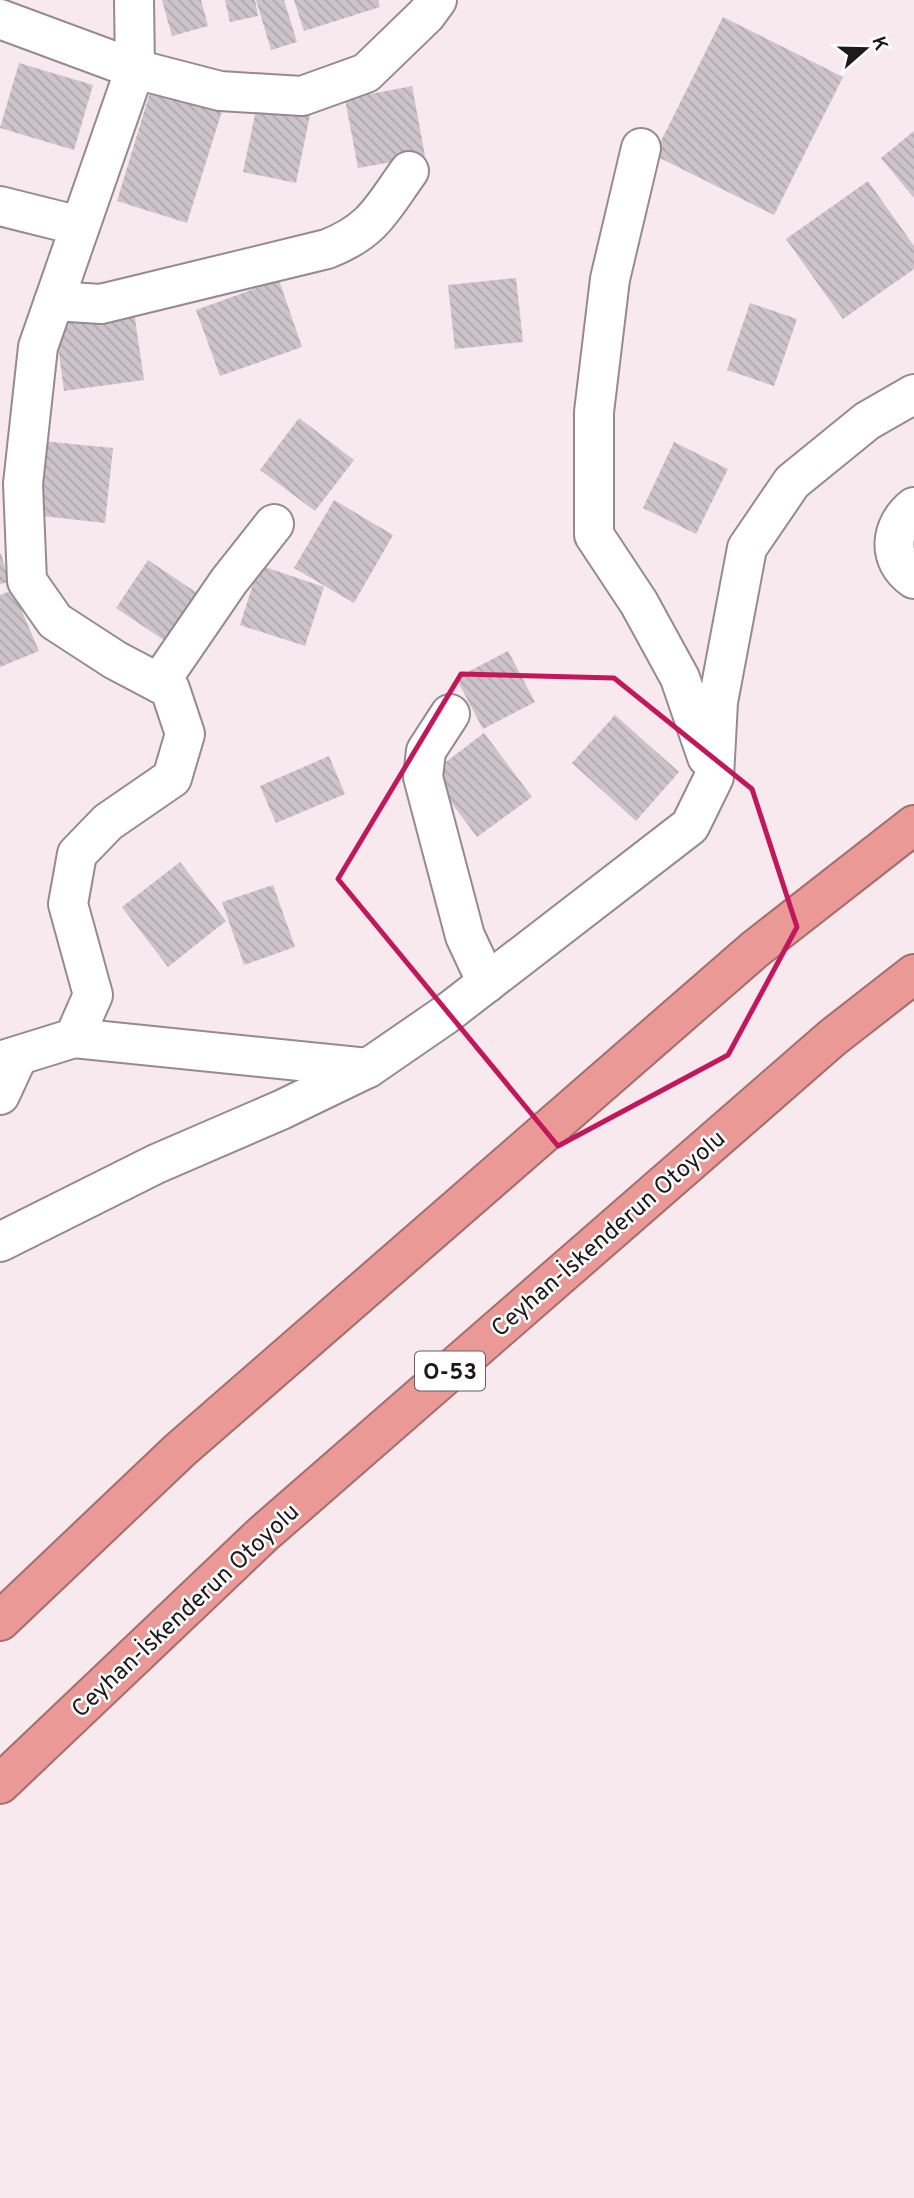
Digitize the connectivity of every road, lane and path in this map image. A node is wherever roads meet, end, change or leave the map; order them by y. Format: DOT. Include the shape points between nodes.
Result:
graph roads {
  1 [pos="134,0"];
  2 [pos="437,0"];
  3 [pos="0,19"];
  4 [pos="135,69"];
  5 [pos="641,148"];
  6 [pos="409,172"];
  7 [pos="0,206"];
  8 [pos="80,226"];
  9 [pos="54,301"];
  10 [pos="914,394"];
  11 [pos="914,507"];
  12 [pos="274,524"];
  13 [pos="914,579"];
  14 [pos="159,683"];
  15 [pos="450,714"];
  16 [pos="714,777"];
  17 [pos="914,825"];
  18 [pos="914,974"];
  19 [pos="487,983"];
  20 [pos="74,1038"];
  21 [pos="9,1058"];
  22 [pos="368,1068"];
  23 [pos="0,1095"];
  24 [pos="0,1242"];
  25 [pos="0,1621"];
  26 [pos="0,1784"];
  1 -- 4 [label="street"];
  2 -- 4 [label="street" via="366,73 302,96 220,91"];
  3 -- 4 [label="street"];
  4 -- 8 [label="street"];
  5 -- 16 [label="street" via="610,279 595,399 594,535 639,603 680,678"];
  6 -- 9 [label="street" via="370,226 327,249 101,304"];
  7 -- 8 [label="street"];
  8 -- 9 [label="street"];
  9 -- 14 [label="street" via="38,347 23,484 27,580 55,621"];
  10 -- 16 [label="street" via="867,421 792,482 747,548 718,702"];
  11 -- 13 [label="street" via="904,515 894,539 899,564"];
  12 -- 14 [label="street" via="229,580"];
  14 -- 20 [label="street" via="170,689 185,734 172,778 107,822 77,854 68,904 93,995"];
  15 -- 19 [label="street" via="426,751 423,777 465,936"];
  16 -- 19 [label="street" via="690,826"];
  17 -- 25 [label="highway" via="754,950 180,1450"];
  18 -- 26 [label="highway, Ceyhan-İskenderun Otoyolu / O-53" via="832,1038 261,1535"];
  19 -- 22 [label="street"];
  20 -- 21 [label="street"];
  20 -- 22 [label="street"];
  21 -- 23 [label="street"];
  22 -- 24 [label="street" via="156,1164"];
}
